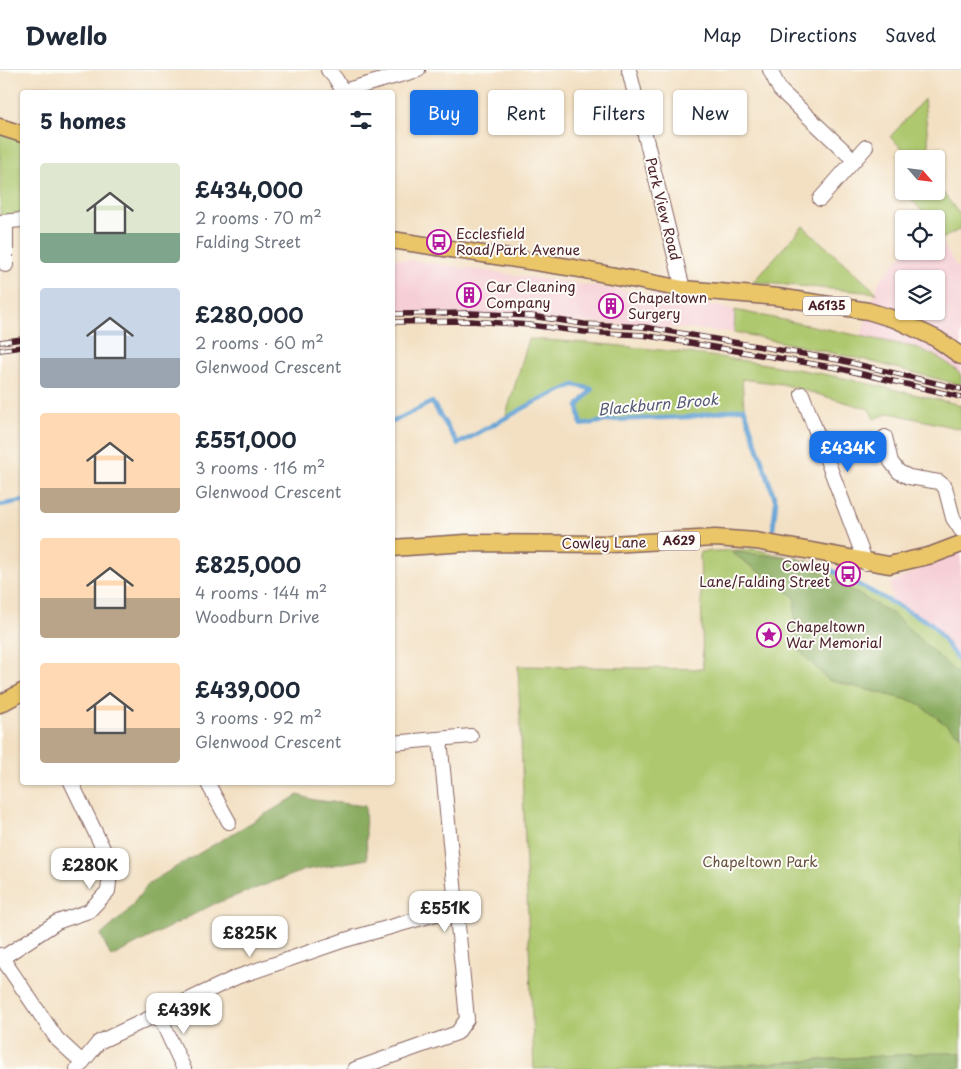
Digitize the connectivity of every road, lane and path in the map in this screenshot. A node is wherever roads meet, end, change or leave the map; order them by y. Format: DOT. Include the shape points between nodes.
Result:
graph roads {
  1 [pos="328,70"];
  2 [pos="418,70"];
  3 [pos="629,70"];
  4 [pos="770,70"];
  5 [pos="342,90"];
  6 [pos="350,90"];
  7 [pos="0,127"];
  8 [pos="20,133"];
  9 [pos="866,147"];
  10 [pos="854,160"];
  11 [pos="820,200"];
  12 [pos="20,220"];
  13 [pos="3,222"];
  14 [pos="395,240"];
  15 [pos="6,268"];
  16 [pos="683,289"];
  17 [pos="961,356"];
  18 [pos="802,394"];
  19 [pos="885,437"];
  20 [pos="961,530"];
  21 [pos="961,544"];
  22 [pos="395,548"];
  23 [pos="866,562"];
  24 [pos="20,693"];
  25 [pos="0,704"];
  26 [pos="471,736"];
  27 [pos="440,740"];
  28 [pos="395,743"];
  29 [pos="72,785"];
  30 [pos="208,785"];
  31 [pos="229,822"];
  32 [pos="457,908"];
  33 [pos="1,957"];
  34 [pos="158,1013"];
  35 [pos="80,1065"];
  36 [pos="184,1069"];
  37 [pos="354,1069"];
  1 -- 5 [label="street"];
  2 -- 6 [label="street"];
  3 -- 16 [label="street, Park View Road"];
  4 -- 10 [label="street" via="780,90"];
  7 -- 8 [label="main road"];
  9 -- 10 [label="street"];
  10 -- 11 [label="street"];
  12 -- 13 [label="street"];
  13 -- 15 [label="street"];
  14 -- 16 [label="main road, A6135" via="574,268"];
  16 -- 17 [label="main road, A6135" via="778,297 868,311 897,320 937,339"];
  18 -- 23 [label="street"];
  19 -- 20 [label="street" via="891,462 899,472 945,486 953,518"];
  21 -- 23 [label="main road, Cowley Lane / A629" via="889,565"];
  22 -- 23 [label="main road, Cowley Lane / A629" via="466,543 611,544 715,538 756,541"];
  24 -- 25 [label="main road"];
  26 -- 27 [label="street"];
  27 -- 28 [label="street"];
  27 -- 32 [label="street"];
  29 -- 33 [label="street" via="111,865 108,892 89,911 57,922"];
  30 -- 31 [label="street"];
  32 -- 34 [label="street" via="345,940 237,977"];
  32 -- 37 [label="street" via="467,1020 457,1033"];
  33 -- 35 [label="street" via="57,1039"];
  34 -- 35 [label="street" via="100,1042"];
  34 -- 36 [label="street"];
}
